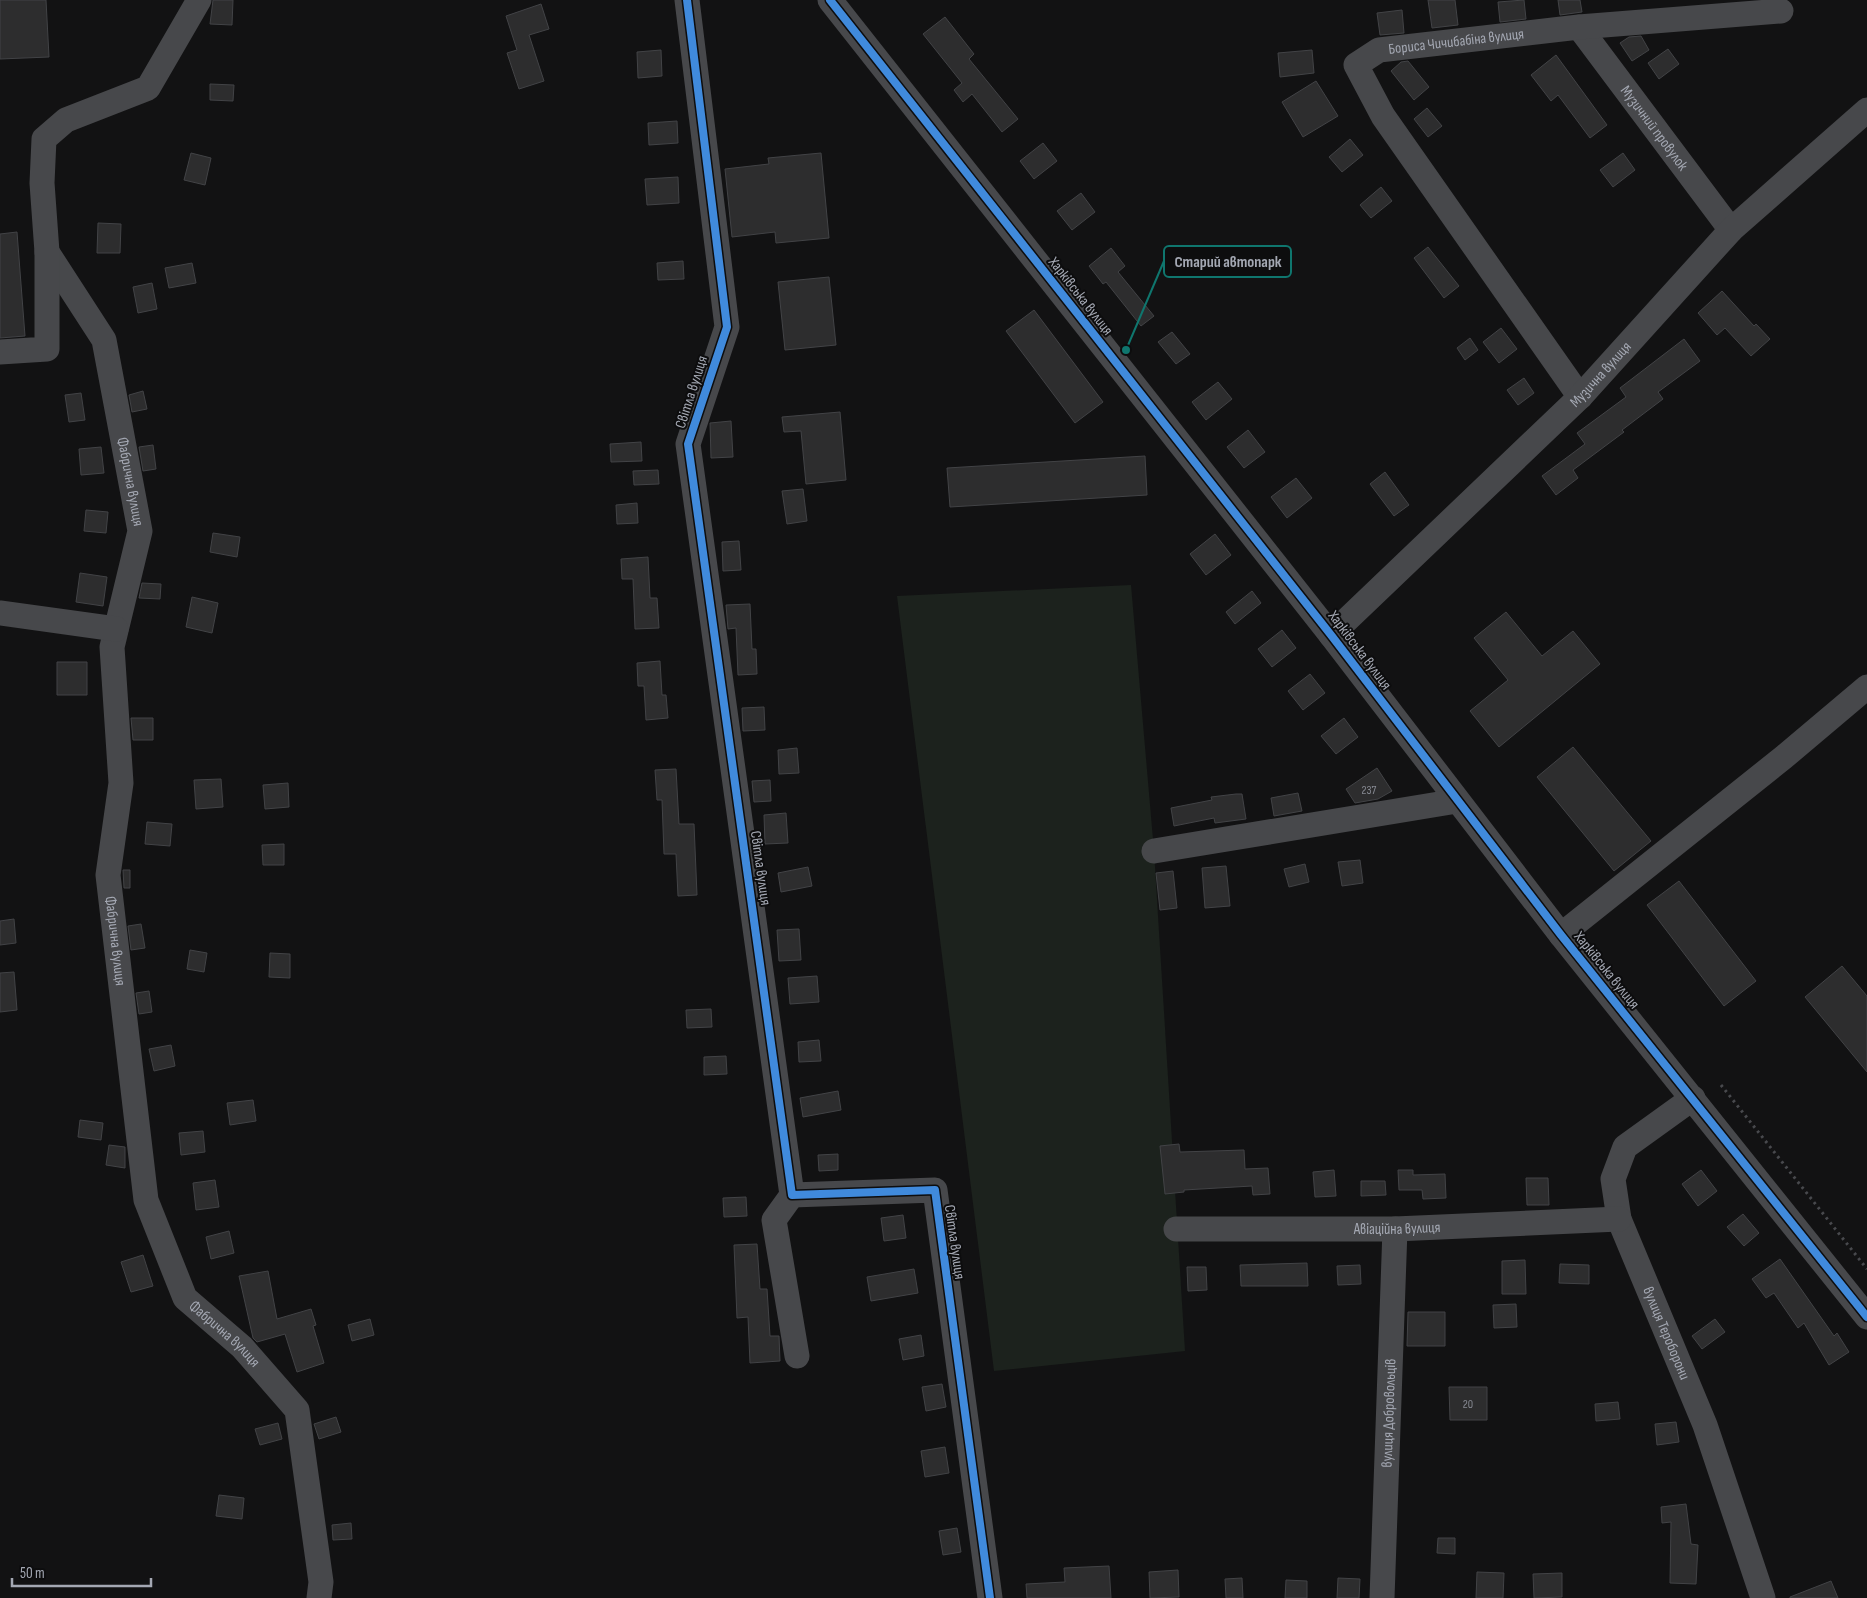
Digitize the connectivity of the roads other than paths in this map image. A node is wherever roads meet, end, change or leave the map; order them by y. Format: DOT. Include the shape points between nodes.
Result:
graph roads {
  1 [pos="199,0"];
  2 [pos="687,0"];
  3 [pos="830,0"];
  4 [pos="1781,11"];
  5 [pos="1579,27"];
  6 [pos="1867,110"];
  7 [pos="1732,230"];
  8 [pos="47,252"];
  9 [pos="0,352"];
  10 [pos="1580,397"];
  11 [pos="0,613"];
  12 [pos="116,629"];
  13 [pos="1331,635"];
  14 [pos="1867,687"];
  15 [pos="1456,801"];
  16 [pos="1154,851"];
  17 [pos="1561,935"];
  18 [pos="1693,1098"];
  19 [pos="792,1195"];
  20 [pos="1618,1218"];
  21 [pos="1176,1229"];
  22 [pos="1395,1229"];
  23 [pos="1867,1317"];
  24 [pos="797,1356"];
  25 [pos="318,1598"];
  26 [pos="990,1598"];
  27 [pos="1382,1598"];
  28 [pos="1763,1598"];
  1 -- 8 [label="street" via="148,88 66,120 44,139 42,183"];
  2 -- 19 [label="street, Світла вулиця" via="727,327 688,444"];
  3 -- 13 [label="street, Харківська вулиця"];
  4 -- 5 [label="street, Бориса Чичибабіна вулиця"];
  5 -- 7 [label="street, Музичний провулок"];
  5 -- 10 [label="street, Бориса Чичибабіна вулиця" via="1379,50 1356,65 1383,116"];
  6 -- 7 [label="street, Музична вулиця"];
  7 -- 10 [label="street, Музична вулиця"];
  8 -- 9 [label="street" via="47,349"];
  8 -- 12 [label="street, Фабрична вулиця" via="104,340 140,531"];
  10 -- 13 [label="street, Музична вулиця"];
  11 -- 12 [label="street"];
  12 -- 25 [label="street, Фабрична вулиця" via="112,647 121,783 108,875 146,1200 185,1298 242,1348 297,1410 321,1582"];
  13 -- 15 [label="street, Харківська вулиця"];
  14 -- 17 [label="street"];
  15 -- 16 [label="street"];
  15 -- 17 [label="street, Харківська вулиця"];
  17 -- 18 [label="street, Харківська вулиця"];
  18 -- 20 [label="street, вулиця Тероборони" via="1625,1147 1613,1179"];
  18 -- 23 [label="street, Харківська вулиця"];
  19 -- 24 [label="street" via="774,1220"];
  19 -- 26 [label="street, Світла вулиця" via="934,1190"];
  20 -- 22 [label="street, Авіаційна вулиця"];
  20 -- 28 [label="street, вулиця Тероборони" via="1705,1425"];
  21 -- 22 [label="street, Авіаційна вулиця"];
  22 -- 27 [label="street, вулиця Добровольців"];
}
